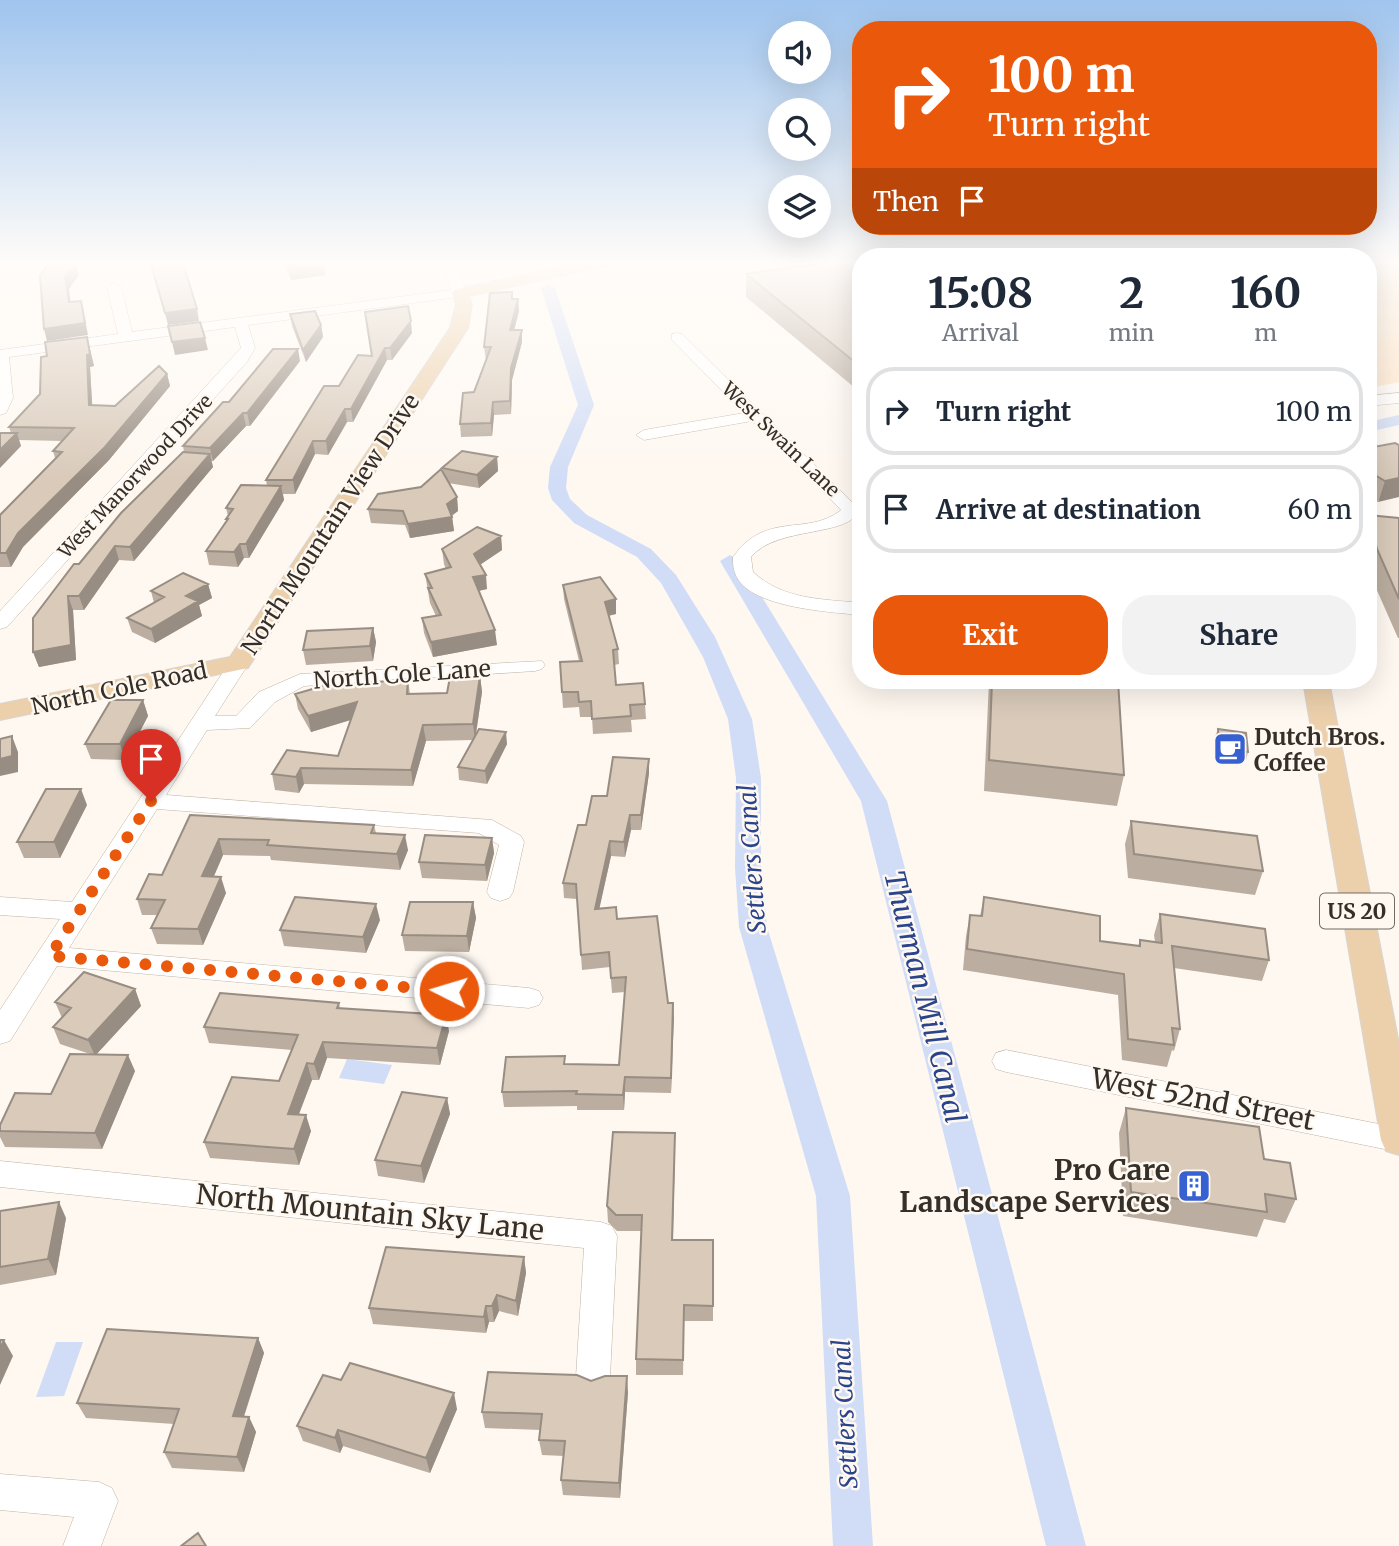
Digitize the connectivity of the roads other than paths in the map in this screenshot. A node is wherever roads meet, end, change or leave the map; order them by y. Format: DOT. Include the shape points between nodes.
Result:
graph roads {
  1 [pos="125,333"];
  2 [pos="153,333"];
  3 [pos="244,333"];
  4 [pos="456,333"];
  5 [pos="126,337"];
  6 [pos="677,337"];
  7 [pos="1,354"];
  8 [pos="1399,398"];
  9 [pos="1377,400"];
  10 [pos="0,410"];
  11 [pos="757,415"];
  12 [pos="644,435"];
  13 [pos="9,600"];
  14 [pos="852,608"];
  15 [pos="0,624"];
  16 [pos="239,663"];
  17 [pos="535,665"];
  18 [pos="1317,689"];
  19 [pos="0,712"];
  20 [pos="201,723"];
  21 [pos="151,801"];
  22 [pos="500,892"];
  23 [pos="0,906"];
  24 [pos="79,911"];
  25 [pos="50,956"];
  26 [pos="529,998"];
  27 [pos="0,1033"];
  28 [pos="1006,1061"];
  29 [pos="1399,1140"];
  30 [pos="0,1174"];
  31 [pos="593,1377"];
  32 [pos="0,1492"];
  33 [pos="82,1546"];
  1 -- 5 [label="street"];
  2 -- 5 [label="street"];
  3 -- 13 [label="street, West Manorwood Drive" via="248,348 242,359"];
  4 -- 16 [label="main road, North Mountain View Drive"];
  5 -- 7 [label="street"];
  6 -- 11 [label="street, West Swain Lane"];
  7 -- 10 [label="street" via="5,398"];
  8 -- 9 [label="street"];
  11 -- 12 [label="street"];
  11 -- 14 [label="street, West Swain Lane" via="847,503 849,513 767,536 747,548 740,565 764,591"];
  13 -- 15 [label="street, West Manorwood Drive"];
  16 -- 19 [label="main road, North Cole Road"];
  16 -- 20 [label="street, North Mountain View Drive"];
  17 -- 20 [label="street, North Cole Lane" via="300,680 267,697 242,723"];
  18 -- 29 [label="main road, US 20"];
  20 -- 21 [label="street, North Mountain View Drive"];
  21 -- 22 [label="street" via="484,826 512,842"];
  21 -- 24 [label="street, North Mountain View Drive"];
  23 -- 24 [label="street"];
  24 -- 25 [label="street, North Mountain View Drive"];
  25 -- 26 [label="street"];
  25 -- 27 [label="street, North Mountain View Drive"];
  28 -- 29 [label="street, West 52nd Street"];
  30 -- 31 [label="street, North Mountain Sky Lane" via="601,1236"];
  32 -- 33 [label="street" via="99,1501"];
}
